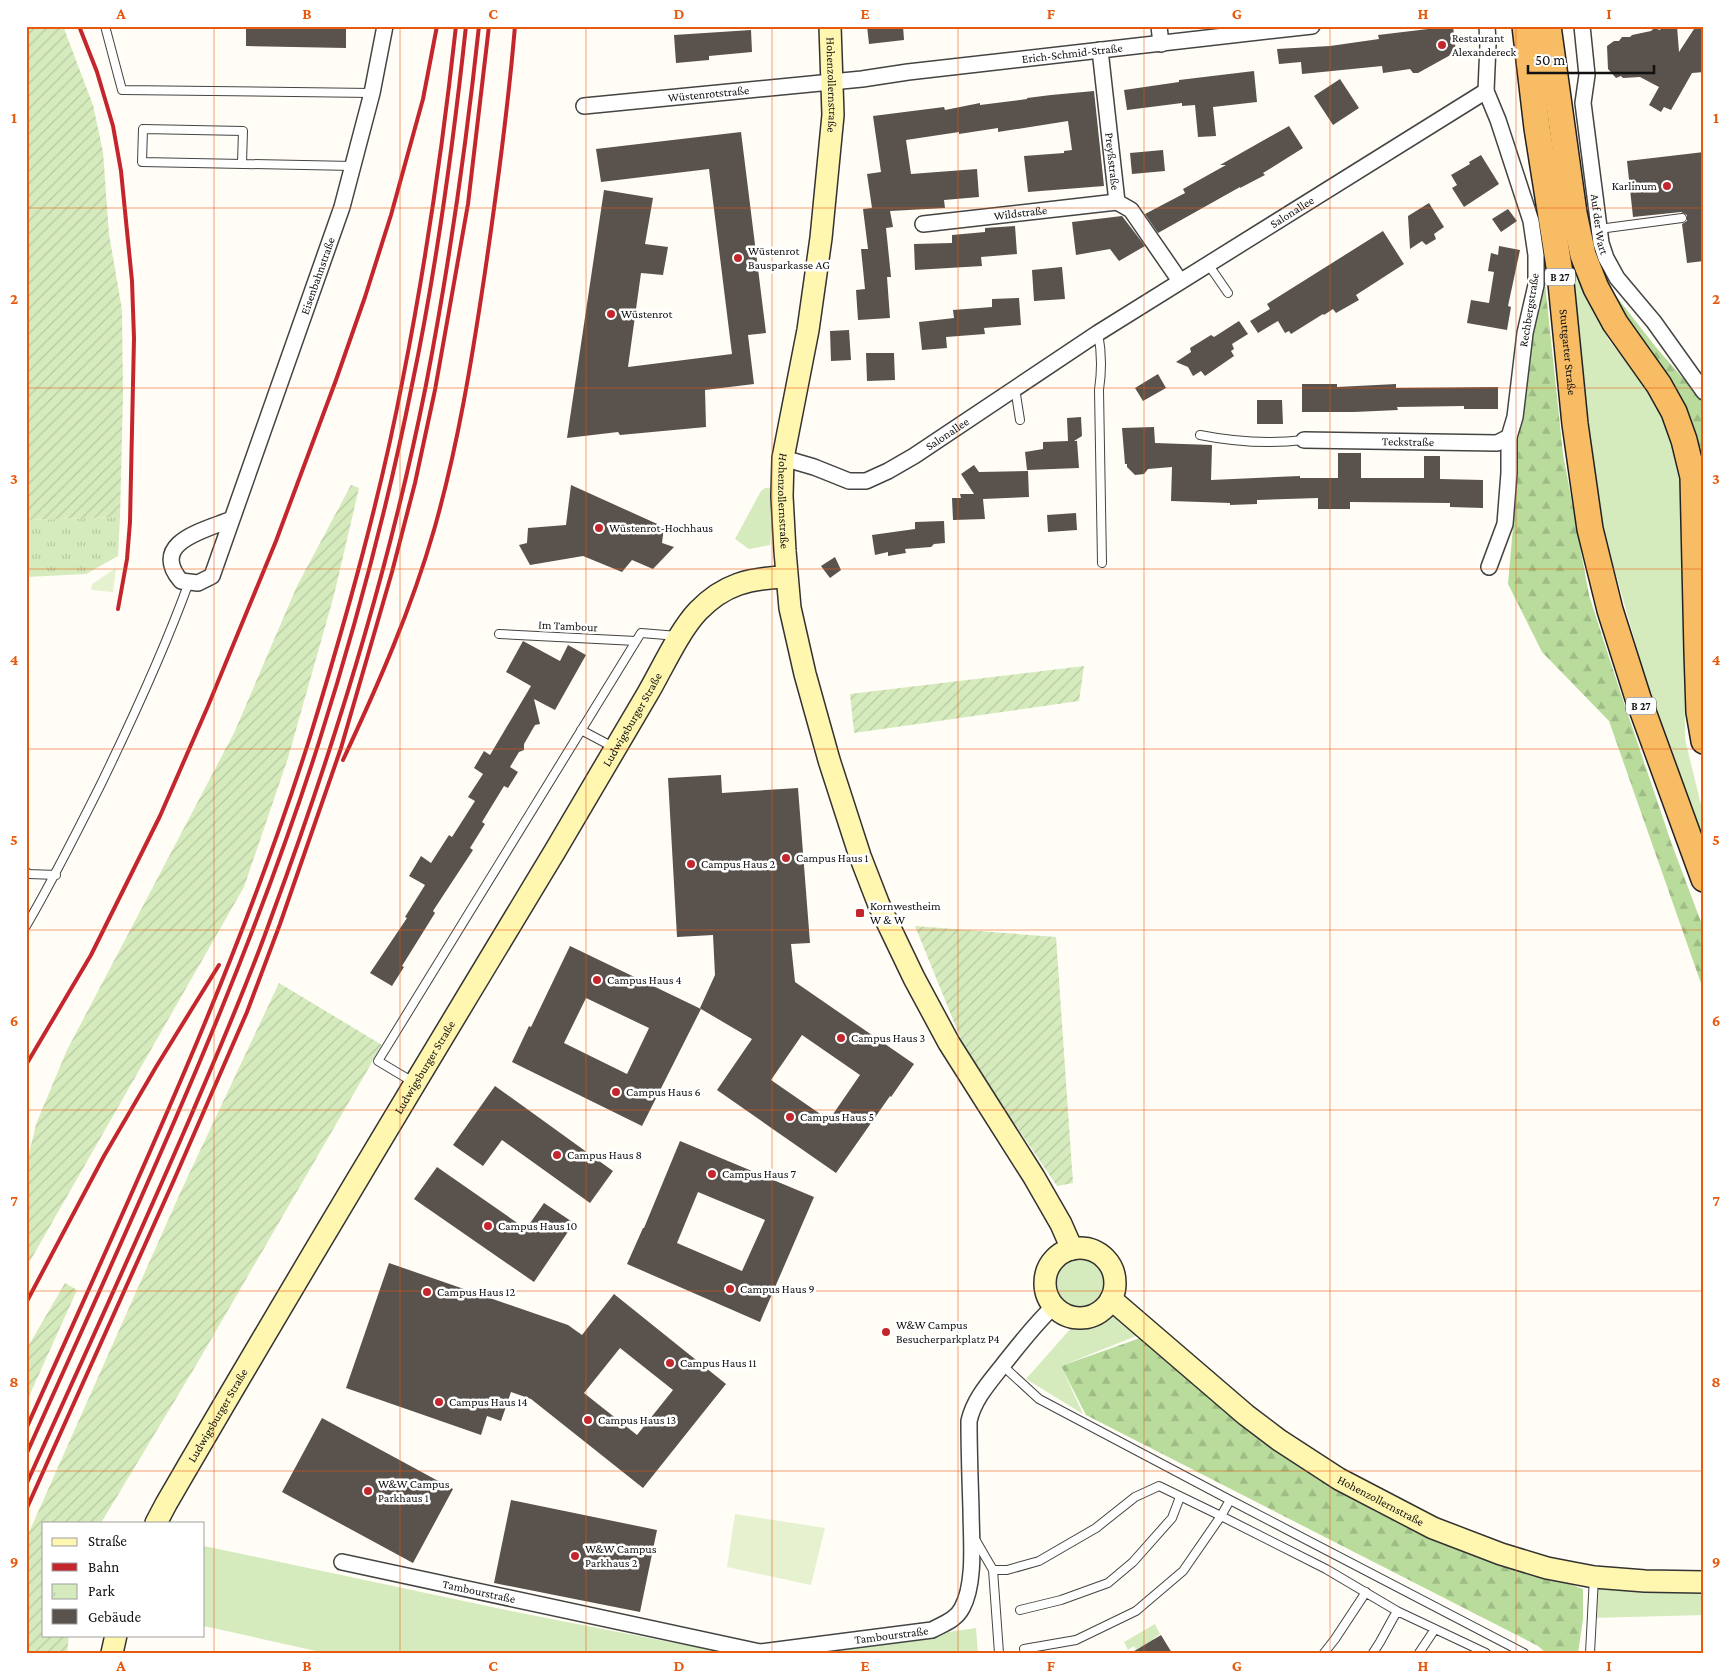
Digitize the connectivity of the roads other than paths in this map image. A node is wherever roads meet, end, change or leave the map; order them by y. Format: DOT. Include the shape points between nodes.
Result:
graph roads {
  1 [pos="105,26"];
  2 [pos="385,26"];
  3 [pos="830,26"];
  4 [pos="1159,26"];
  5 [pos="1312,26"];
  6 [pos="1487,26"];
  7 [pos="1525,26"];
  8 [pos="1548,26"];
  9 [pos="1582,26"];
  10 [pos="1258,29"];
  11 [pos="1161,44"];
  12 [pos="1100,50"];
  13 [pos="833,82"];
  14 [pos="1486,91"];
  15 [pos="372,92"];
  16 [pos="584,106"];
  17 [pos="242,164"];
  18 [pos="353,166"];
  19 [pos="1117,202"];
  20 [pos="1682,218"];
  21 [pos="923,224"];
  22 [pos="1599,229"];
  23 [pos="1208,264"];
  24 [pos="1180,281"];
  25 [pos="1228,293"];
  26 [pos="1098,333"];
  27 [pos="1015,388"];
  28 [pos="1704,392"];
  29 [pos="1020,420"];
  30 [pos="1200,436"];
  31 [pos="1509,437"];
  32 [pos="1304,440"];
  33 [pos="784,451"];
  34 [pos="232,519"];
  35 [pos="1102,563"];
  36 [pos="1489,567"];
  37 [pos="786,577"];
  38 [pos="189,582"];
  39 [pos="499,634"];
  40 [pos="680,636"];
  41 [pos="636,641"];
  42 [pos="581,730"];
  43 [pos="1704,741"];
  44 [pos="616,749"];
  45 [pos="26,872"];
  46 [pos="56,875"];
  47 [pos="1704,879"];
  48 [pos="26,926"];
  49 [pos="415,1083"];
  50 [pos="1072,1249"];
  51 [pos="1111,1299"];
  52 [pos="1053,1306"];
  53 [pos="1002,1366"];
  54 [pos="1180,1496"];
  55 [pos="1230,1500"];
  56 [pos="1221,1516"];
  57 [pos="157,1522"];
  58 [pos="971,1533"];
  59 [pos="342,1562"];
  60 [pos="993,1570"];
  61 [pos="1594,1577"];
  62 [pos="1704,1582"];
  63 [pos="1366,1592"];
  64 [pos="1020,1610"];
  65 [pos="1396,1611"];
  66 [pos="1436,1629"];
  67 [pos="116,1636"];
  68 [pos="1024,1650"];
  69 [pos="1476,1651"];
  70 [pos="112,1653"];
  71 [pos="999,1653"];
  72 [pos="1324,1653"];
  73 [pos="1373,1653"];
  74 [pos="1419,1653"];
  75 [pos="1486,1653"];
  76 [pos="1524,1653"];
  77 [pos="1590,1653"];
  1 -- 15 [label="lane" via="122,90"];
  2 -- 15 [label="street, Eisenbahnstraße"];
  3 -- 13 [label="main road, Hohenzollernstraße"];
  4 -- 11 [label="street"];
  5 -- 10 [label="street, Erich-Schmid-Straße"];
  6 -- 14 [label="street, Rechbergstraße"];
  7 -- 47 [label="highway, Stuttgarter Straße / B 27" via="1560,273 1575,424 1590,529 1632,680"];
  8 -- 43 [label="highway, B 27" via="1570,186 1583,254 1596,288 1615,323 1674,412 1693,477 1699,712"];
  9 -- 22 [label="street, Auf der Wart" via="1587,75 1583,103"];
  10 -- 11 [label="street, Erich-Schmid-Straße"];
  11 -- 12 [label="street, Erich-Schmid-Straße"];
  12 -- 13 [label="street, Erich-Schmid-Straße"];
  12 -- 19 [label="street, Preyßstraße"];
  13 -- 16 [label="street, Wüstenrotstraße"];
  13 -- 33 [label="main road, Hohenzollernstraße" via="833,115 821,238 808,330"];
  14 -- 23 [label="street, Salonallee"];
  14 -- 31 [label="street, Rechbergstraße" via="1531,221 1536,255 1536,285 1525,333 1516,416"];
  15 -- 18 [label="street, Eisenbahnstraße"];
  17 -- 17 [label="lane" via="142,162 143,129 243,131"];
  17 -- 18 [label="lane"];
  18 -- 34 [label="street, Eisenbahnstraße" via="342,207"];
  19 -- 21 [label="street, Wildstraße"];
  19 -- 24 [label="street, Preyßstraße" via="1131,210"];
  20 -- 22 [label="lane"];
  22 -- 28 [label="street, Auf der Wart" via="1606,258 1617,278 1654,322"];
  23 -- 24 [label="street, Salonallee"];
  23 -- 25 [label="lane"];
  24 -- 26 [label="street, Salonallee"];
  26 -- 27 [label="street, Salonallee"];
  26 -- 35 [label="lane" via="1102,350"];
  27 -- 29 [label="lane"];
  27 -- 33 [label="street, Salonallee" via="914,456 866,481 849,481"];
  30 -- 32 [label="lane" via="1232,441"];
  31 -- 32 [label="street, Teckstraße" via="1497,443"];
  31 -- 36 [label="street, Rechbergstraße" via="1505,524"];
  33 -- 37 [label="main road, Hohenzollernstraße" via="782,496"];
  34 -- 38 [label="street, Eisenbahnstraße" via="212,576 198,583"];
  34 -- 38 [label="street" via="186,536 174,548 171,558 173,571 181,581"];
  37 -- 40 [label="main road, Ludwigsburger Straße" via="733,585 696,613"];
  37 -- 50 [label="main road, Hohenzollernstraße" via="805,674 860,856 879,905 949,1043 1034,1176"];
  38 -- 46 [label="lane" via="132,720"];
  39 -- 41 [label="lane, Im Tambour"];
  40 -- 41 [label="lane" via="641,633"];
  40 -- 44 [label="main road, Ludwigsburger Straße"];
  41 -- 42 [label="lane"];
  42 -- 44 [label="lane"];
  42 -- 49 [label="lane" via="378,1061"];
  44 -- 49 [label="main road, Ludwigsburger Straße"];
  45 -- 46 [label="lane"];
  46 -- 48 [label="lane"];
  49 -- 57 [label="main road, Ludwigsburger Straße"];
  50 -- 51 [label="main road" via="1083,1248 1104,1257 1115,1277"];
  50 -- 52 [label="main road" via="1056,1257 1046,1272 1046,1296"];
  51 -- 52 [label="main road" via="1100,1312 1084,1318 1072,1318"];
  51 -- 61 [label="main road, Hohenzollernstraße" via="1246,1415 1339,1479 1459,1538 1547,1568"];
  52 -- 53 [label="street, Tambourstraße"];
  53 -- 55 [label="lane" via="1039,1399"];
  53 -- 58 [label="street, Tambourstraße" via="975,1402 969,1421"];
  54 -- 56 [label="lane"];
  54 -- 60 [label="lane" via="1159,1486 1135,1497 1096,1528 1038,1561 1007,1570"];
  54 -- 64 [label="lane" via="1172,1518 1133,1562 1108,1583"];
  55 -- 56 [label="lane"];
  55 -- 76 [label="lane"];
  56 -- 63 [label="lane"];
  56 -- 68 [label="lane" via="1183,1571 1136,1611 1076,1640"];
  58 -- 59 [label="street, Tambourstraße" via="967,1598 952,1620 932,1630 760,1652"];
  58 -- 60 [label="lane"];
  60 -- 71 [label="lane"];
  61 -- 62 [label="main road, Hohenzollernstraße"];
  61 -- 77 [label="lane"];
  63 -- 65 [label="lane"];
  63 -- 72 [label="lane"];
  65 -- 66 [label="lane"];
  65 -- 73 [label="lane"];
  66 -- 69 [label="lane"];
  66 -- 74 [label="lane"];
  67 -- 70 [label="main road"];
  69 -- 75 [label="lane"];
}
